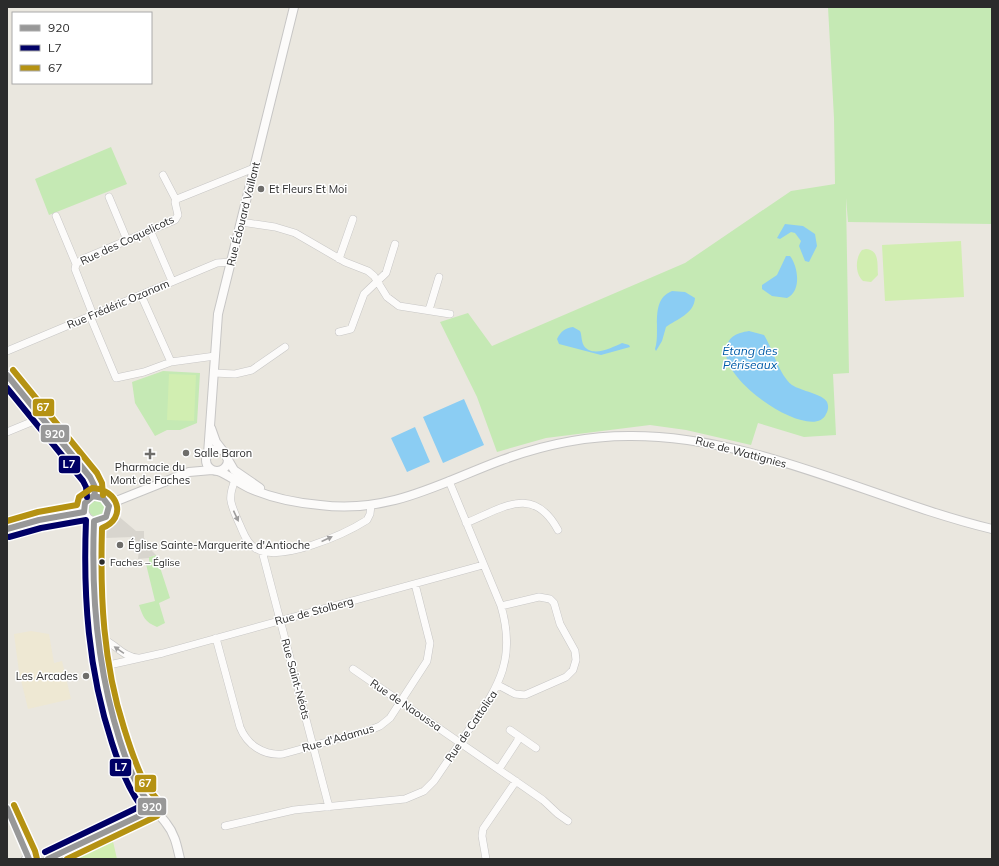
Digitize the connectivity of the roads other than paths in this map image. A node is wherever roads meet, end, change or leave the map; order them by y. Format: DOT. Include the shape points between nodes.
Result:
graph roads {
  1 [pos="294,7"];
  2 [pos="254,168"];
  3 [pos="163,175"];
  4 [pos="109,197"];
  5 [pos="176,200"];
  6 [pos="56,216"];
  7 [pos="353,219"];
  8 [pos="241,222"];
  9 [pos="150,230"];
  10 [pos="127,240"];
  11 [pos="395,244"];
  12 [pos="339,259"];
  13 [pos="231,262"];
  14 [pos="76,264"];
  15 [pos="439,277"];
  16 [pos="172,281"];
  17 [pos="377,281"];
  18 [pos="141,294"];
  19 [pos="429,310"];
  20 [pos="450,314"];
  21 [pos="92,316"];
  22 [pos="339,332"];
  23 [pos="285,347"];
  24 [pos="7,351"];
  25 [pos="215,356"];
  26 [pos="171,362"];
  27 [pos="214,373"];
  28 [pos="7,375"];
  29 [pos="41,418"];
  30 [pos="210,424"];
  31 [pos="7,432"];
  32 [pos="225,455"];
  33 [pos="207,456"];
  34 [pos="215,470"];
  35 [pos="189,472"];
  36 [pos="235,480"];
  37 [pos="449,481"];
  38 [pos="95,496"];
  39 [pos="281,498"];
  40 [pos="109,504"];
  41 [pos="371,505"];
  42 [pos="84,512"];
  43 [pos="94,521"];
  44 [pos="466,523"];
  45 [pos="7,529"];
  46 [pos="992,529"];
  47 [pos="558,530"];
  48 [pos="262,551"];
  49 [pos="483,565"];
  50 [pos="415,584"];
  51 [pos="501,606"];
  52 [pos="280,620"];
  53 [pos="96,637"];
  54 [pos="216,638"];
  55 [pos="144,658"];
  56 [pos="100,667"];
  57 [pos="353,669"];
  58 [pos="498,685"];
  59 [pos="401,702"];
  60 [pos="510,730"];
  61 [pos="520,737"];
  62 [pos="460,742"];
  63 [pos="314,746"];
  64 [pos="536,748"];
  65 [pos="499,769"];
  66 [pos="516,781"];
  67 [pos="329,807"];
  68 [pos="7,808"];
  69 [pos="154,809"];
  70 [pos="568,821"];
  71 [pos="225,826"];
  72 [pos="29,859"];
  73 [pos="48,859"];
  74 [pos="180,859"];
  75 [pos="486,859"];
  1 -- 2 [label="street, Rue Édouard Vaillant"];
  2 -- 5 [label="street"];
  2 -- 8 [label="street, Rue Édouard Vaillant"];
  3 -- 5 [label="street"];
  4 -- 10 [label="street"];
  5 -- 9 [label="street, Rue des Coquelicots" via="178,215 175,220"];
  6 -- 14 [label="street"];
  7 -- 12 [label="street"];
  8 -- 12 [label="street" via="295,233"];
  8 -- 13 [label="street, Rue Édouard Vaillant"];
  9 -- 10 [label="street, Rue des Coquelicots"];
  9 -- 16 [label="street"];
  10 -- 14 [label="street, Rue des Coquelicots" via="83,258"];
  11 -- 17 [label="street" via="386,274"];
  12 -- 17 [label="street" via="368,271"];
  13 -- 16 [label="street, Rue Frédéric Ozanam" via="217,263"];
  13 -- 25 [label="street, Rue Édouard Vaillant" via="218,314"];
  14 -- 21 [label="street" via="75,270"];
  15 -- 19 [label="street"];
  16 -- 18 [label="street, Rue Frédéric Ozanam"];
  17 -- 19 [label="street" via="395,304 404,308"];
  17 -- 22 [label="street" via="362,297 351,328"];
  18 -- 21 [label="street, Rue Frédéric Ozanam"];
  18 -- 26 [label="street"];
  19 -- 20 [label="street"];
  21 -- 24 [label="street, Rue Frédéric Ozanam"];
  21 -- 26 [label="street" via="116,378 144,372"];
  23 -- 27 [label="street" via="252,370 235,374"];
  25 -- 26 [label="street"];
  25 -- 27 [label="street, Rue Édouard Vaillant"];
  27 -- 30 [label="street, Rue Édouard Vaillant"];
  28 -- 29 [label="street"];
  29 -- 31 [label="street"];
  29 -- 38 [label="street" via="90,477"];
  30 -- 32 [label="street, Rue Édouard Vaillant" via="216,442"];
  30 -- 33 [label="street, Rue Édouard Vaillant"];
  32 -- 33 [label="street" via="214,450"];
  32 -- 34 [label="street" via="226,466"];
  32 -- 39 [label="street, Rue de Wattignies" via="231,467 244,478"];
  33 -- 34 [label="street" via="207,464"];
  33 -- 35 [label="street" via="201,465"];
  34 -- 35 [label="street"];
  34 -- 36 [label="street, Rue de Wattignies"];
  35 -- 40 [label="street"];
  36 -- 39 [label="street, Rue de Wattignies" via="254,490"];
  36 -- 48 [label="street, one-way" via="230,492 230,502 248,542"];
  37 -- 41 [label="street, Rue de Wattignies" via="408,498"];
  37 -- 44 [label="street, Rue de Cattolica"];
  37 -- 46 [label="street, Rue de Wattignies" via="514,456 560,444 616,436 675,437 751,453 931,512"];
  38 -- 40 [label="street" via="103,498"];
  38 -- 42 [label="street" via="86,501"];
  39 -- 41 [label="street, Rue de Wattignies" via="328,506"];
  40 -- 43 [label="street" via="110,510 106,518"];
  48 -- 41 [label="street, one-way" via="287,551 315,545 367,520"];
  42 -- 43 [label="street"];
  42 -- 45 [label="street"];
  43 -- 53 [label="street" via="93,588"];
  44 -- 47 [label="street" via="510,505 527,502 545,511"];
  44 -- 49 [label="street, Rue de Cattolica"];
  48 -- 52 [label="street, Rue Saint-Néots"];
  49 -- 50 [label="street, Rue de Stolberg"];
  49 -- 51 [label="street, Rue de Cattolica"];
  50 -- 52 [label="street, Rue de Stolberg"];
  50 -- 59 [label="street, Rue d'Adamus" via="429,638 430,652 423,669"];
  51 -- 58 [label="street, Rue de Cattolica" via="507,647"];
  51 -- 58 [label="street" via="539,597 550,599 575,652 576,660 573,670 566,677 528,695 518,695"];
  52 -- 54 [label="street, Rue de Stolberg"];
  52 -- 63 [label="street, Rue Saint-Néots"];
  55 -- 53 [label="street, Rue de Stolberg, one-way" via="129,656"];
  53 -- 56 [label="street"];
  54 -- 55 [label="street, Rue de Stolberg"];
  54 -- 63 [label="street, Rue d'Adamus" via="240,727 250,742 258,749 273,754"];
  55 -- 56 [label="street, Rue de Stolberg"];
  56 -- 69 [label="street" via="112,714 135,782 141,795"];
  57 -- 59 [label="street, Rue de Naoussa"];
  58 -- 62 [label="street, Rue de Cattolica"];
  59 -- 62 [label="street, Rue de Naoussa"];
  59 -- 63 [label="street, Rue d'Adamus" via="387,721 376,729"];
  60 -- 61 [label="street"];
  61 -- 64 [label="street"];
  61 -- 65 [label="street"];
  62 -- 65 [label="street, Rue de Naoussa"];
  62 -- 67 [label="street, Rue de Cattolica" via="434,781 416,795 398,800"];
  63 -- 67 [label="street, Rue Saint-Néots"];
  65 -- 66 [label="street, Rue de Naoussa"];
  66 -- 70 [label="street, Rue de Naoussa" via="547,802"];
  66 -- 75 [label="street" via="484,829 482,836"];
  67 -- 71 [label="street, Rue de Cattolica" via="290,811"];
  68 -- 72 [label="street"];
  69 -- 73 [label="street"];
  69 -- 74 [label="street" via="174,836"];
}
